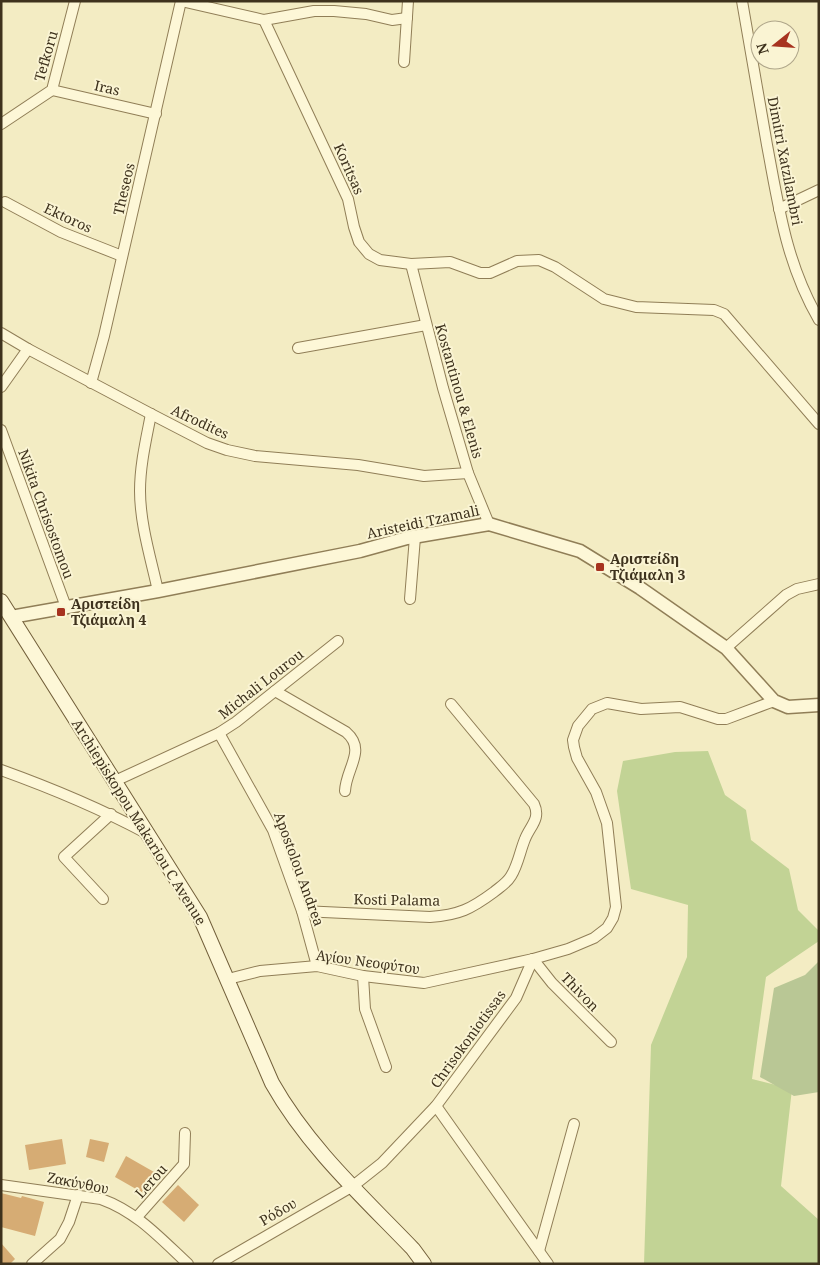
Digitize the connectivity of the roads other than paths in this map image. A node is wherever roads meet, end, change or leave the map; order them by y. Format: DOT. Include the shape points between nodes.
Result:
graph roads {
  1 [pos="75,1"];
  2 [pos="181,1"];
  3 [pos="408,1"];
  4 [pos="742,1"];
  5 [pos="407,18"];
  6 [pos="264,20"];
  7 [pos="404,62"];
  8 [pos="52,90"];
  9 [pos="156,114"];
  10 [pos="1,124"];
  11 [pos="819,190"];
  12 [pos="5,202"];
  13 [pos="779,209"];
  14 [pos="122,256"];
  15 [pos="411,264"];
  16 [pos="819,320"];
  17 [pos="426,325"];
  18 [pos="1,333"];
  19 [pos="298,348"];
  20 [pos="28,349"];
  21 [pos="91,383"];
  22 [pos="1,387"];
  23 [pos="151,414"];
  24 [pos="819,424"];
  25 [pos="1,430"];
  26 [pos="468,473"];
  27 [pos="489,524"];
  28 [pos="415,537"];
  29 [pos="819,584"];
  30 [pos="158,591"];
  31 [pos="410,599"];
  32 [pos="1,601"];
  33 [pos="66,607"];
  34 [pos="6,618"];
  35 [pos="338,641"];
  36 [pos="726,648"];
  37 [pos="275,690"];
  38 [pos="774,701"];
  39 [pos="451,704"];
  40 [pos="819,705"];
  41 [pos="219,733"];
  42 [pos="1,770"];
  43 [pos="115,781"];
  44 [pos="345,791"];
  45 [pos="111,814"];
  46 [pos="149,834"];
  47 [pos="104,899"];
  48 [pos="302,911"];
  49 [pos="533,959"];
  50 [pos="317,966"];
  51 [pos="363,976"];
  52 [pos="228,979"];
  53 [pos="611,1042"];
  54 [pos="386,1067"];
  55 [pos="436,1106"];
  56 [pos="574,1124"];
  57 [pos="185,1133"];
  58 [pos="1,1185"];
  59 [pos="353,1186"];
  60 [pos="78,1195"];
  61 [pos="137,1217"];
  62 [pos="539,1251"];
  63 [pos="32,1264"];
  64 [pos="188,1264"];
  65 [pos="218,1264"];
  66 [pos="424,1264"];
  67 [pos="548,1264"];
  1 -- 8 [label="street, Tefkoru"];
  2 -- 6 [label="street"];
  2 -- 9 [label="street, Theseos"];
  3 -- 5 [label="street"];
  4 -- 13 [label="street, Dimitri Xatzilambri"];
  5 -- 6 [label="street" via="392,20 366,14 324,11"];
  5 -- 7 [label="street"];
  6 -- 15 [label="street, Koritsas" via="348,199 359,242 369,254 380,260"];
  8 -- 9 [label="street, Iras"];
  8 -- 10 [label="street, Tefkoru"];
  9 -- 14 [label="street, Theseos"];
  11 -- 13 [label="street"];
  12 -- 14 [label="street, Ektoros" via="62,232"];
  13 -- 16 [label="street, Dimitri Xatzilambri" via="792,261 804,294"];
  14 -- 21 [label="street, Theseos"];
  15 -- 17 [label="street, Kostantinou & Elenis"];
  15 -- 24 [label="street, Koritsas" via="450,262 480,273 490,273 517,260 539,260 604,299 636,307 714,310 724,314"];
  17 -- 19 [label="street"];
  17 -- 26 [label="street, Kostantinou & Elenis"];
  18 -- 20 [label="street, Afrodites"];
  20 -- 21 [label="street, Afrodites"];
  20 -- 22 [label="street"];
  21 -- 23 [label="street, Afrodites"];
  23 -- 26 [label="street, Afrodites" via="207,443 254,456 358,465 424,476"];
  23 -- 30 [label="street" via="140,494"];
  25 -- 33 [label="street, Nikita Chrisostomou"];
  26 -- 27 [label="street, Kostantinou & Elenis"];
  27 -- 28 [label="street, Aristeidi Tzamali"];
  27 -- 36 [label="street, Aristeidi Tzamali" via="580,551"];
  28 -- 30 [label="street, Aristeidi Tzamali"];
  28 -- 31 [label="street"];
  29 -- 36 [label="street" via="786,595"];
  30 -- 33 [label="street, Aristeidi Tzamali"];
  32 -- 34 [label="main road, Archiepiskopou Makariou C Avenue"];
  33 -- 34 [label="street, Aristeidi Tzamali"];
  34 -- 43 [label="main road, Archiepiskopou Makariou C Avenue"];
  35 -- 37 [label="street, Michali Lourou"];
  36 -- 38 [label="street, Aristeidi Tzamali"];
  37 -- 41 [label="street, Michali Lourou"];
  37 -- 44 [label="street" via="353,738 356,754 347,775"];
  38 -- 40 [label="street" via="788,707"];
  38 -- 49 [label="street" via="726,719 680,707 641,709 611,703 592,709 584,716 573,740 574,747 608,823 616,906 607,928 594,938"];
  39 -- 48 [label="street, Kosti Palama" via="536,809 536,820 508,882 475,906 444,916"];
  41 -- 43 [label="street, Michali Lourou"];
  41 -- 48 [label="street, Apostolou Andrea" via="273,830"];
  42 -- 45 [label="street"];
  43 -- 46 [label="main road, Archiepiskopou Makariou C Avenue"];
  45 -- 46 [label="street"];
  45 -- 47 [label="street" via="64,857"];
  46 -- 52 [label="main road, Archiepiskopou Makariou C Avenue" via="200,917"];
  48 -- 50 [label="street, Apostolou Andrea"];
  49 -- 51 [label="street, Αγίου Νεοφύτου" via="424,983"];
  49 -- 53 [label="street, Thivon" via="552,983"];
  49 -- 55 [label="street, Chrisokoniotissas" via="516,998"];
  50 -- 51 [label="street, Αγίου Νεοφύτου"];
  50 -- 52 [label="street, Αγίου Νεοφύτου" via="260,971"];
  51 -- 54 [label="street" via="365,1009"];
  52 -- 59 [label="main road, Archiepiskopou Makariou C Avenue" via="285,1106"];
  55 -- 59 [label="street, Chrisokoniotissas" via="382,1163"];
  55 -- 62 [label="street"];
  56 -- 62 [label="street"];
  57 -- 61 [label="street, Lerou" via="184,1164"];
  58 -- 60 [label="street, Ζακύνθου"];
  59 -- 65 [label="street, Ρόδου"];
  59 -- 66 [label="main road, Archiepiskopou Makariou C Avenue" via="414,1249"];
  60 -- 61 [label="street, Ζακύνθου" via="101,1199"];
  60 -- 63 [label="street" via="60,1240"];
  61 -- 64 [label="street, Ζακύνθου"];
  62 -- 67 [label="street"];
}
